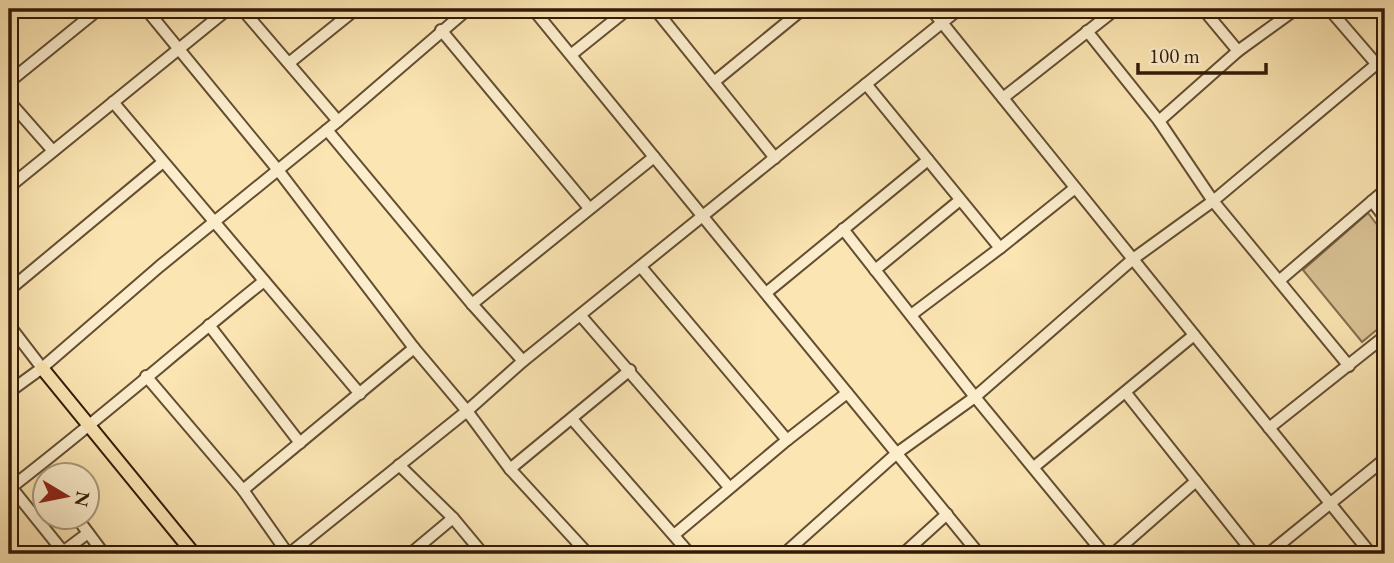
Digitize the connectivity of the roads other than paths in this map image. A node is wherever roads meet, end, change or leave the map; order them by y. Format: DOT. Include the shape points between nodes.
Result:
graph roads {
  1 [pos="99,9"];
  2 [pos="146,9"];
  3 [pos="228,9"];
  4 [pos="242,9"];
  5 [pos="356,9"];
  6 [pos="468,9"];
  7 [pos="533,9"];
  8 [pos="628,9"];
  9 [pos="655,9"];
  10 [pos="803,9"];
  11 [pos="931,9"];
  12 [pos="959,9"];
  13 [pos="1116,9"];
  14 [pos="1203,9"];
  15 [pos="1296,9"];
  16 [pos="1329,9"];
  17 [pos="942,23"];
  18 [pos="441,30"];
  19 [pos="1087,31"];
  20 [pos="178,49"];
  21 [pos="1238,51"];
  22 [pos="572,54"];
  23 [pos="1381,60"];
  24 [pos="289,64"];
  25 [pos="1385,74"];
  26 [pos="9,82"];
  27 [pos="714,82"];
  28 [pos="866,84"];
  29 [pos="1003,98"];
  30 [pos="9,101"];
  31 [pos="113,102"];
  32 [pos="338,121"];
  33 [pos="1158,121"];
  34 [pos="327,130"];
  35 [pos="53,151"];
  36 [pos="654,157"];
  37 [pos="775,158"];
  38 [pos="928,160"];
  39 [pos="163,162"];
  40 [pos="278,170"];
  41 [pos="9,187"];
  42 [pos="1075,188"];
  43 [pos="1385,190"];
  44 [pos="960,200"];
  45 [pos="1213,201"];
  46 [pos="1372,201"];
  47 [pos="589,208"];
  48 [pos="704,217"];
  49 [pos="1385,218"];
  50 [pos="214,222"];
  51 [pos="842,229"];
  52 [pos="1000,248"];
  53 [pos="1133,259"];
  54 [pos="641,267"];
  55 [pos="875,270"];
  56 [pos="1280,280"];
  57 [pos="264,281"];
  58 [pos="9,290"];
  59 [pos="766,293"];
  60 [pos="472,304"];
  61 [pos="911,314"];
  62 [pos="581,316"];
  63 [pos="9,324"];
  64 [pos="209,325"];
  65 [pos="1194,335"];
  66 [pos="1385,336"];
  67 [pos="414,348"];
  68 [pos="523,361"];
  69 [pos="1349,366"];
  70 [pos="42,368"];
  71 [pos="630,370"];
  72 [pos="146,376"];
  73 [pos="9,392"];
  74 [pos="847,393"];
  75 [pos="1126,393"];
  76 [pos="360,394"];
  77 [pos="975,397"];
  78 [pos="467,411"];
  79 [pos="572,419"];
  80 [pos="90,426"];
  81 [pos="1269,428"];
  82 [pos="787,440"];
  83 [pos="300,443"];
  84 [pos="897,453"];
  85 [pos="1385,459"];
  86 [pos="44,462"];
  87 [pos="399,465"];
  88 [pos="1034,467"];
  89 [pos="510,469"];
  90 [pos="32,471"];
  91 [pos="1196,481"];
  92 [pos="729,487"];
  93 [pos="10,488"];
  94 [pos="243,490"];
  95 [pos="1330,504"];
  96 [pos="947,514"];
  97 [pos="453,518"];
  98 [pos="88,533"];
  99 [pos="674,535"];
  100 [pos="63,553"];
  101 [pos="104,554"];
  102 [pos="194,554"];
  103 [pos="288,554"];
  104 [pos="410,554"];
  105 [pos="483,554"];
  106 [pos="588,554"];
  107 [pos="691,554"];
  108 [pos="784,554"];
  109 [pos="903,554"];
  110 [pos="979,554"];
  111 [pos="1104,554"];
  112 [pos="1113,554"];
  113 [pos="1254,554"];
  114 [pos="1268,554"];
  115 [pos="1371,554"];
  1 -- 26 [label="street"];
  2 -- 20 [label="street"];
  3 -- 20 [label="street"];
  4 -- 24 [label="street"];
  5 -- 24 [label="street"];
  6 -- 18 [label="street"];
  7 -- 22 [label="street"];
  8 -- 22 [label="street"];
  9 -- 27 [label="street"];
  10 -- 27 [label="street"];
  11 -- 17 [label="street"];
  12 -- 17 [label="street"];
  13 -- 19 [label="street"];
  14 -- 21 [label="street"];
  15 -- 21 [label="street"];
  16 -- 23 [label="street"];
  17 -- 28 [label="street"];
  17 -- 29 [label="street"];
  18 -- 32 [label="street"];
  18 -- 47 [label="street"];
  19 -- 29 [label="street"];
  19 -- 33 [label="street"];
  20 -- 31 [label="street"];
  20 -- 40 [label="street"];
  21 -- 33 [label="street"];
  22 -- 36 [label="street"];
  23 -- 25 [label="street"];
  23 -- 45 [label="street"];
  24 -- 32 [label="street"];
  27 -- 37 [label="street"];
  28 -- 37 [label="street"];
  28 -- 38 [label="street"];
  29 -- 42 [label="street"];
  30 -- 35 [label="street"];
  31 -- 35 [label="street"];
  31 -- 39 [label="street"];
  32 -- 34 [label="street"];
  33 -- 45 [label="street"];
  34 -- 40 [label="street"];
  34 -- 60 [label="street"];
  35 -- 41 [label="street"];
  36 -- 47 [label="street"];
  36 -- 48 [label="street"];
  37 -- 48 [label="street"];
  38 -- 44 [label="street"];
  38 -- 51 [label="street"];
  39 -- 50 [label="street"];
  39 -- 58 [label="street"];
  40 -- 50 [label="street"];
  40 -- 67 [label="street"];
  42 -- 52 [label="street"];
  42 -- 53 [label="street"];
  43 -- 46 [label="street"];
  44 -- 52 [label="street"];
  44 -- 55 [label="street"];
  45 -- 53 [label="street"];
  45 -- 56 [label="street"];
  46 -- 49 [label="street"];
  46 -- 56 [label="street"];
  47 -- 60 [label="street"];
  48 -- 54 [label="street"];
  48 -- 59 [label="street"];
  50 -- 57 [label="street"];
  50 -- 70 [label="street"];
  51 -- 55 [label="street"];
  51 -- 59 [label="street"];
  52 -- 61 [label="street"];
  53 -- 65 [label="street"];
  53 -- 77 [label="street"];
  54 -- 62 [label="street"];
  54 -- 82 [label="street"];
  55 -- 61 [label="street"];
  56 -- 69 [label="street"];
  57 -- 64 [label="street"];
  57 -- 76 [label="street"];
  59 -- 74 [label="street"];
  60 -- 68 [label="street"];
  61 -- 77 [label="street"];
  62 -- 68 [label="street"];
  62 -- 71 [label="street"];
  63 -- 70 [label="street"];
  64 -- 72 [label="street"];
  64 -- 83 [label="street"];
  65 -- 75 [label="street"];
  65 -- 81 [label="street"];
  66 -- 69 [label="street"];
  67 -- 76 [label="street"];
  67 -- 78 [label="street"];
  68 -- 78 [label="street"];
  69 -- 81 [label="street"];
  70 -- 73 [label="street"];
  70 -- 80 [label="main road"];
  71 -- 79 [label="street"];
  71 -- 92 [label="street"];
  72 -- 80 [label="street"];
  72 -- 94 [label="street"];
  74 -- 82 [label="street"];
  74 -- 84 [label="street"];
  75 -- 88 [label="street"];
  75 -- 91 [label="street"];
  76 -- 83 [label="street"];
  77 -- 84 [label="street"];
  77 -- 88 [label="street"];
  78 -- 87 [label="street"];
  78 -- 89 [label="street"];
  79 -- 89 [label="street"];
  79 -- 99 [label="street"];
  80 -- 86 [label="street"];
  80 -- 102 [label="main road"];
  81 -- 95 [label="street"];
  82 -- 92 [label="street"];
  83 -- 94 [label="street"];
  84 -- 96 [label="street"];
  84 -- 108 [label="street"];
  85 -- 95 [label="street"];
  87 -- 97 [label="street"];
  87 -- 103 [label="street"];
  88 -- 111 [label="street"];
  89 -- 106 [label="street"];
  90 -- 93 [label="street"];
  91 -- 112 [label="street"];
  91 -- 113 [label="street"];
  92 -- 99 [label="street"];
  93 -- 100 [label="street"];
  94 -- 103 [label="street"];
  95 -- 114 [label="street"];
  95 -- 115 [label="street"];
  96 -- 109 [label="street"];
  96 -- 110 [label="street"];
  97 -- 104 [label="street"];
  97 -- 105 [label="street"];
  98 -- 100 [label="street"];
  98 -- 101 [label="street"];
  99 -- 107 [label="street"];
}
